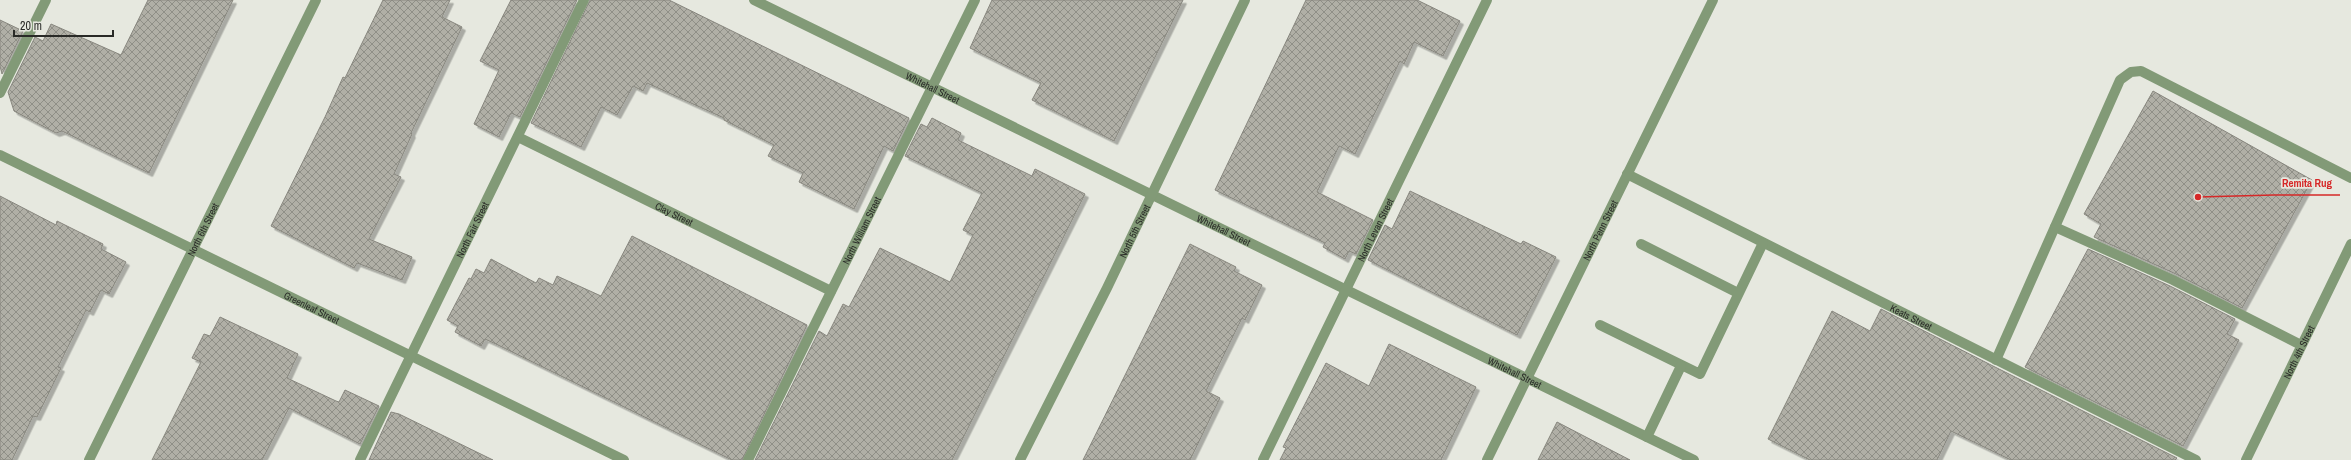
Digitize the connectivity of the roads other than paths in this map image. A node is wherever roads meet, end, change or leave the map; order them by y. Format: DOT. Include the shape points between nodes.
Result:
graph roads {
  1 [pos="46,0"];
  2 [pos="316,0"];
  3 [pos="584,0"];
  4 [pos="754,0"];
  5 [pos="975,0"];
  6 [pos="1245,0"];
  7 [pos="1487,0"];
  8 [pos="1713,0"];
  9 [pos="932,87"];
  10 [pos="0,94"];
  11 [pos="518,137"];
  12 [pos="0,155"];
  13 [pos="1627,174"];
  14 [pos="2351,178"];
  15 [pos="1152,195"];
  16 [pos="2055,227"];
  17 [pos="1763,243"];
  18 [pos="1641,244"];
  19 [pos="2351,244"];
  20 [pos="194,249"];
  21 [pos="1346,290"];
  22 [pos="831,291"];
  23 [pos="1738,293"];
  24 [pos="1600,325"];
  25 [pos="2302,345"];
  26 [pos="411,357"];
  27 [pos="1996,360"];
  28 [pos="1681,366"];
  29 [pos="1527,378"];
  30 [pos="1647,437"];
  31 [pos="90,460"];
  32 [pos="360,460"];
  33 [pos="624,460"];
  34 [pos="748,460"];
  35 [pos="1020,460"];
  36 [pos="1263,460"];
  37 [pos="1487,460"];
  38 [pos="1694,460"];
  39 [pos="2196,460"];
  40 [pos="2246,460"];
  1 -- 10 [label="street"];
  2 -- 20 [label="street, North 6th Street"];
  3 -- 11 [label="street, North Fair Street"];
  4 -- 9 [label="street, Whitehall Street"];
  5 -- 9 [label="street, North William Street"];
  6 -- 15 [label="street, North 5th Street"];
  7 -- 21 [label="street, North Levan Street"];
  8 -- 13 [label="street, North Penn Street"];
  9 -- 15 [label="street, Whitehall Street"];
  9 -- 22 [label="street, North William Street"];
  11 -- 22 [label="street, Clay Street"];
  11 -- 26 [label="street, North Fair Street"];
  12 -- 20 [label="street, Greenleaf Street"];
  13 -- 17 [label="street, Keats Street"];
  13 -- 29 [label="street, North Penn Street"];
  14 -- 16 [label="street" via="2141,71 2131,72 2120,80"];
  15 -- 21 [label="street, Whitehall Street"];
  15 -- 35 [label="street, North 5th Street"];
  16 -- 25 [label="street" via="2173,280"];
  16 -- 27 [label="street"];
  17 -- 23 [label="street"];
  17 -- 27 [label="street, Keats Street"];
  18 -- 23 [label="street"];
  19 -- 25 [label="street, North 4th Street"];
  20 -- 26 [label="street, Greenleaf Street"];
  20 -- 31 [label="street, North 6th Street"];
  21 -- 29 [label="street, Whitehall Street"];
  21 -- 36 [label="street, North Levan Street"];
  22 -- 34 [label="street, North William Street"];
  23 -- 28 [label="street" via="1700,374"];
  24 -- 28 [label="street"];
  25 -- 40 [label="street, North 4th Street"];
  26 -- 32 [label="street, North Fair Street"];
  26 -- 33 [label="street, Greenleaf Street"];
  27 -- 39 [label="street, Keats Street"];
  28 -- 30 [label="street"];
  29 -- 30 [label="street, Whitehall Street"];
  29 -- 37 [label="street, North Penn Street"];
  30 -- 38 [label="street, Whitehall Street"];
}
